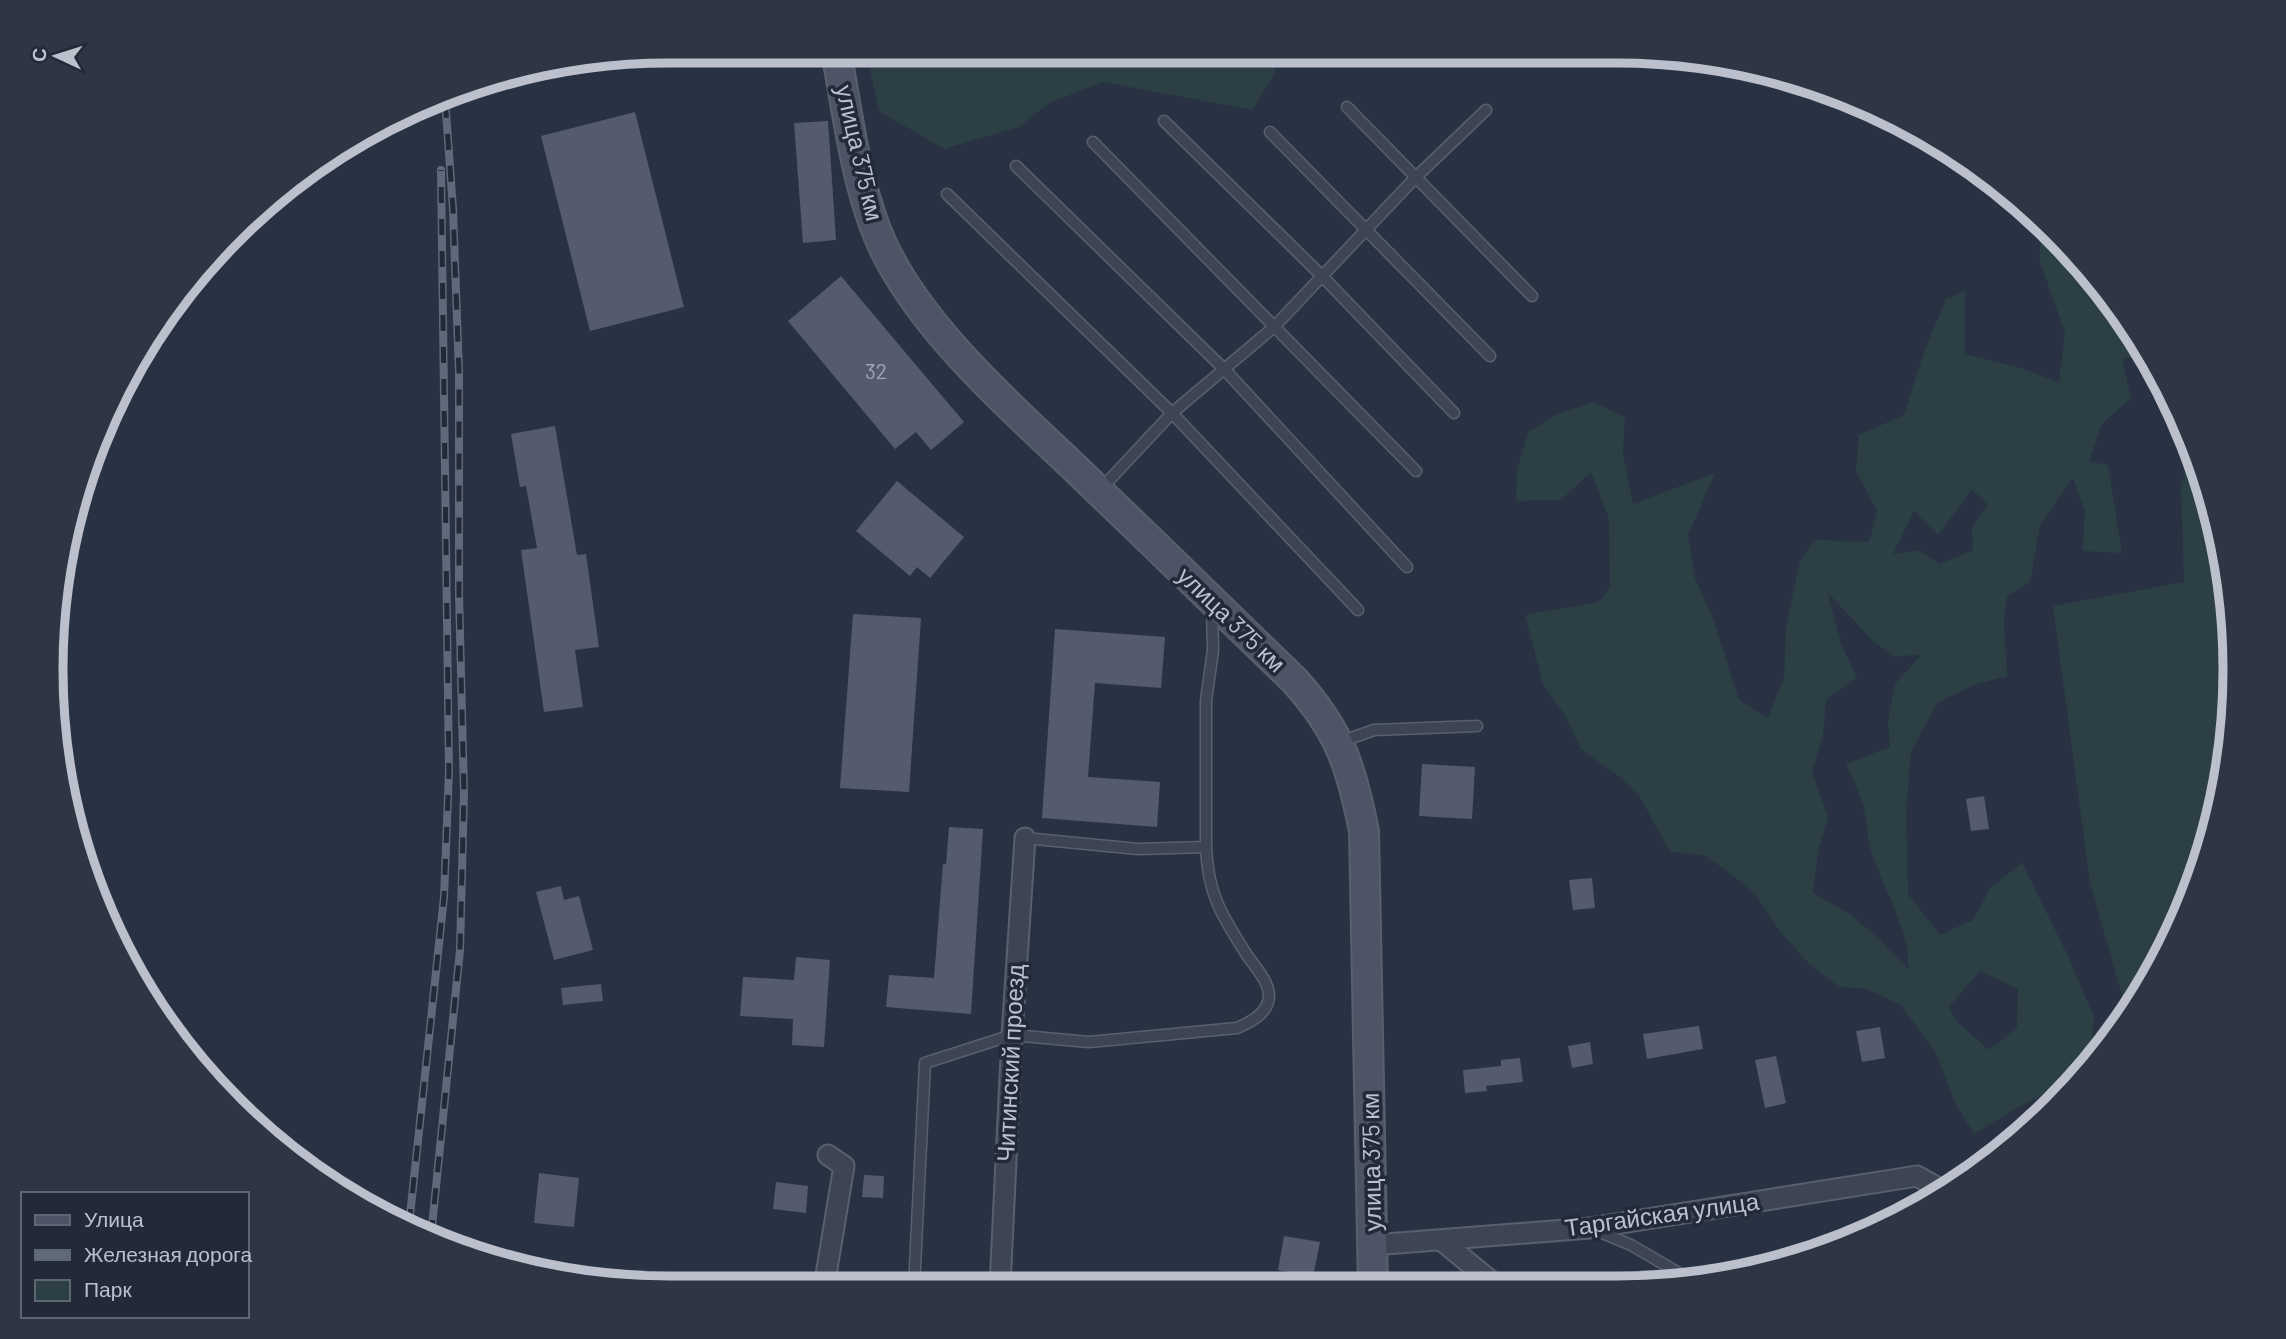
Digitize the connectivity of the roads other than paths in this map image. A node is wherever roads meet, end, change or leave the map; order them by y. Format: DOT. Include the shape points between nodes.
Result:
graph roads {
  1 [pos="838,63"];
  2 [pos="1347,107"];
  3 [pos="1486,110"];
  4 [pos="1164,121"];
  5 [pos="1270,132"];
  6 [pos="1093,142"];
  7 [pos="1016,166"];
  8 [pos="1415,178"];
  9 [pos="947,194"];
  10 [pos="1368,230"];
  11 [pos="1321,275"];
  12 [pos="1532,296"];
  13 [pos="1274,327"];
  14 [pos="1490,356"];
  15 [pos="1225,370"];
  16 [pos="1454,413"];
  17 [pos="1172,414"];
  18 [pos="1416,471"];
  19 [pos="1098,491"];
  20 [pos="1407,567"];
  21 [pos="1211,601"];
  22 [pos="1358,610"];
  23 [pos="1477,726"];
  24 [pos="1339,742"];
  25 [pos="1025,838"];
  26 [pos="1206,848"];
  27 [pos="1012,1035"];
  28 [pos="828,1155"];
  29 [pos="1935,1186"];
  30 [pos="1590,1228"];
  31 [pos="1441,1240"];
  32 [pos="1373,1245"];
  33 [pos="1679,1273"];
  34 [pos="826,1276"];
  35 [pos="915,1276"];
  36 [pos="1001,1276"];
  37 [pos="1373,1276"];
  38 [pos="1485,1276"];
  1 -- 19 [label="main road, улица 375 км" via="875,229 914,298 1010,408"];
  2 -- 8 [label="lane"];
  3 -- 8 [label="lane"];
  4 -- 11 [label="lane"];
  5 -- 10 [label="lane"];
  6 -- 13 [label="lane"];
  7 -- 15 [label="lane"];
  8 -- 10 [label="lane"];
  8 -- 12 [label="lane"];
  9 -- 17 [label="lane"];
  10 -- 11 [label="lane"];
  10 -- 14 [label="lane"];
  11 -- 13 [label="lane"];
  11 -- 16 [label="lane"];
  13 -- 15 [label="lane"];
  13 -- 18 [label="lane"];
  15 -- 17 [label="lane"];
  15 -- 20 [label="lane"];
  17 -- 19 [label="lane"];
  17 -- 22 [label="lane"];
  19 -- 21 [label="main road, улица 375 км"];
  21 -- 24 [label="main road, улица 375 км" via="1314,702"];
  21 -- 26 [label="lane"];
  23 -- 24 [label="lane" via="1374,730"];
  24 -- 32 [label="main road, улица 375 км" via="1354,782 1364,831"];
  25 -- 26 [label="lane" via="1138,849"];
  25 -- 27 [label="street, Читинский проезд"];
  26 -- 27 [label="lane" via="1211,890 1266,983 1269,996 1255,1020 1237,1028 1090,1042"];
  27 -- 35 [label="lane" via="925,1063"];
  27 -- 36 [label="street, Читинский проезд"];
  28 -- 34 [label="street" via="844,1166"];
  29 -- 30 [label="street, Таргайская улица" via="1917,1175"];
  30 -- 31 [label="street, Таргайская улица"];
  30 -- 33 [label="lane"];
  31 -- 32 [label="street, Таргайская улица"];
  31 -- 38 [label="street"];
  32 -- 37 [label="main road, улица 375 км"];
}
